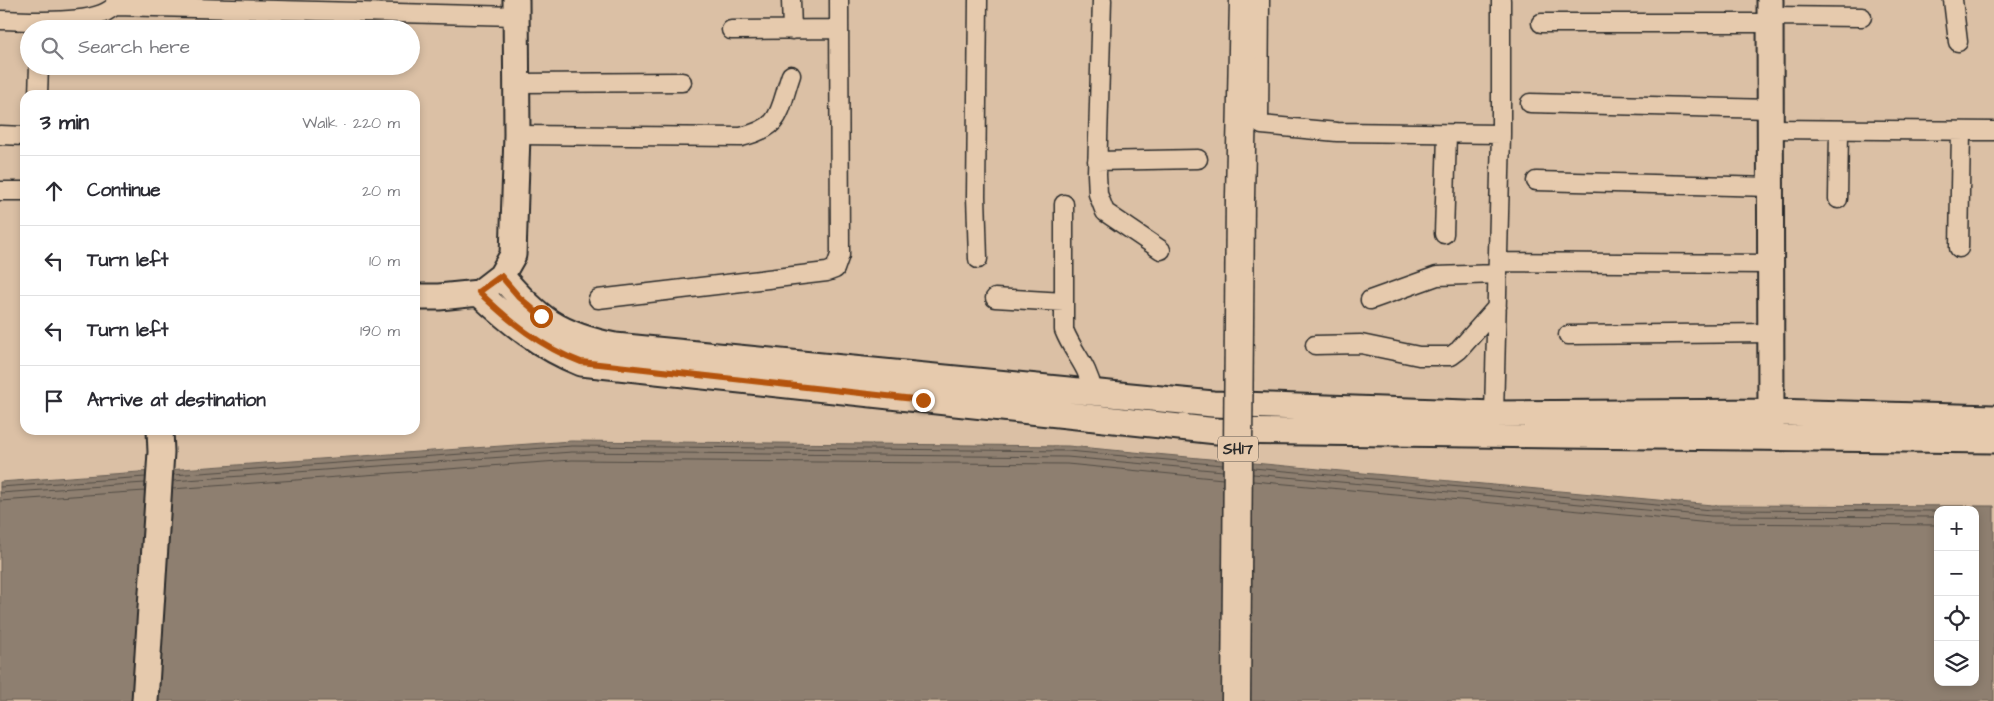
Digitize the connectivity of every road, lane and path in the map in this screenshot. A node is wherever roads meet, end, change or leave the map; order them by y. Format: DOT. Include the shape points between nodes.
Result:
graph roads {
  1 [pos="791,0"];
  2 [pos="839,0"];
  3 [pos="978,0"];
  4 [pos="1102,0"];
  5 [pos="1244,0"];
  6 [pos="1260,0"];
  7 [pos="1502,0"];
  8 [pos="1953,0"];
  9 [pos="117,3"];
  10 [pos="160,4"];
  11 [pos="240,5"];
  12 [pos="322,6"];
  13 [pos="398,6"];
  14 [pos="516,8"];
  15 [pos="1770,13"];
  16 [pos="1862,17"];
  17 [pos="0,20"];
  18 [pos="73,20"];
  19 [pos="20,22"];
  20 [pos="1541,23"];
  21 [pos="839,29"];
  22 [pos="731,30"];
  23 [pos="792,30"];
  24 [pos="1958,42"];
  25 [pos="39,75"];
  26 [pos="791,75"];
  27 [pos="682,82"];
  28 [pos="516,84"];
  29 [pos="38,90"];
  30 [pos="1530,103"];
  31 [pos="1770,119"];
  32 [pos="1839,130"];
  33 [pos="1961,131"];
  34 [pos="1994,131"];
  35 [pos="1447,134"];
  36 [pos="1501,134"];
  37 [pos="0,135"];
  38 [pos="20,136"];
  39 [pos="517,136"];
  40 [pos="1198,159"];
  41 [pos="1097,161"];
  42 [pos="1536,181"];
  43 [pos="1771,187"];
  44 [pos="0,191"];
  45 [pos="20,191"];
  46 [pos="1838,199"];
  47 [pos="1064,204"];
  48 [pos="1444,234"];
  49 [pos="1959,248"];
  50 [pos="1161,250"];
  51 [pos="978,259"];
  52 [pos="1771,264"];
  53 [pos="1498,268"];
  54 [pos="501,276"];
  55 [pos="479,292"];
  56 [pos="420,297"];
  57 [pos="995,298"];
  58 [pos="598,299"];
  59 [pos="1370,300"];
  60 [pos="1064,302"];
  61 [pos="1497,307"];
  62 [pos="1771,333"];
  63 [pos="1568,334"];
  64 [pos="1315,345"];
  65 [pos="1093,392"];
  66 [pos="1772,412"];
  67 [pos="1494,414"];
  68 [pos="1994,418"];
  69 [pos="1771,438"];
  70 [pos="1994,440"];
  71 [pos="161,441"];
  72 [pos="145,701"];
  73 [pos="1236,701"];
  1 -- 23 [label="street"];
  2 -- 21 [label="street"];
  3 -- 51 [label="street"];
  4 -- 41 [label="street"];
  5 -- 73 [label="main road, SH17, bridge"];
  6 -- 35 [label="street" via="1259,123 1337,132"];
  7 -- 36 [label="street"];
  8 -- 24 [label="street"];
  9 -- 10 [label="street"];
  9 -- 18 [label="street" via="99,17"];
  10 -- 11 [label="street"];
  11 -- 12 [label="street"];
  12 -- 13 [label="street"];
  13 -- 14 [label="street"];
  14 -- 28 [label="street"];
  15 -- 16 [label="street"];
  15 -- 20 [label="street"];
  15 -- 31 [label="street"];
  17 -- 19 [label="street"];
  21 -- 23 [label="street"];
  21 -- 58 [label="street" via="840,255 835,269"];
  22 -- 23 [label="street"];
  25 -- 29 [label="street"];
  26 -- 39 [label="street" via="771,126 741,137"];
  27 -- 28 [label="street"];
  28 -- 39 [label="street"];
  30 -- 31 [label="street"];
  31 -- 32 [label="street"];
  31 -- 43 [label="street"];
  32 -- 33 [label="street"];
  32 -- 46 [label="street"];
  33 -- 34 [label="street"];
  33 -- 49 [label="street"];
  35 -- 36 [label="street"];
  35 -- 48 [label="street"];
  36 -- 53 [label="street"];
  37 -- 38 [label="street"];
  39 -- 54 [label="street" via="513,255"];
  40 -- 41 [label="street"];
  41 -- 50 [label="street" via="1098,194 1105,212"];
  42 -- 43 [label="street"];
  43 -- 52 [label="street"];
  44 -- 45 [label="street"];
  47 -- 60 [label="street"];
  52 -- 53 [label="street"];
  52 -- 62 [label="street"];
  53 -- 59 [label="street" via="1437,276"];
  53 -- 61 [label="street"];
  54 -- 55 [label="street"];
  54 -- 65 [label="street" via="541,316 562,331 583,340 615,346"];
  55 -- 56 [label="street"];
  55 -- 69 [label="street" via="504,317 556,353 581,362 615,368 1217,431"];
  57 -- 60 [label="street"];
  60 -- 65 [label="street" via="1064,330 1083,362"];
  61 -- 64 [label="street" via="1451,356 1419,356 1361,344"];
  61 -- 67 [label="street"];
  62 -- 63 [label="street"];
  62 -- 66 [label="street"];
  65 -- 67 [label="street" via="1213,404"];
  66 -- 67 [label="street"];
  66 -- 68 [label="street"];
  66 -- 69 [label="street"];
  69 -- 70 [label="street"];
  71 -- 72 [label="street"];
}
